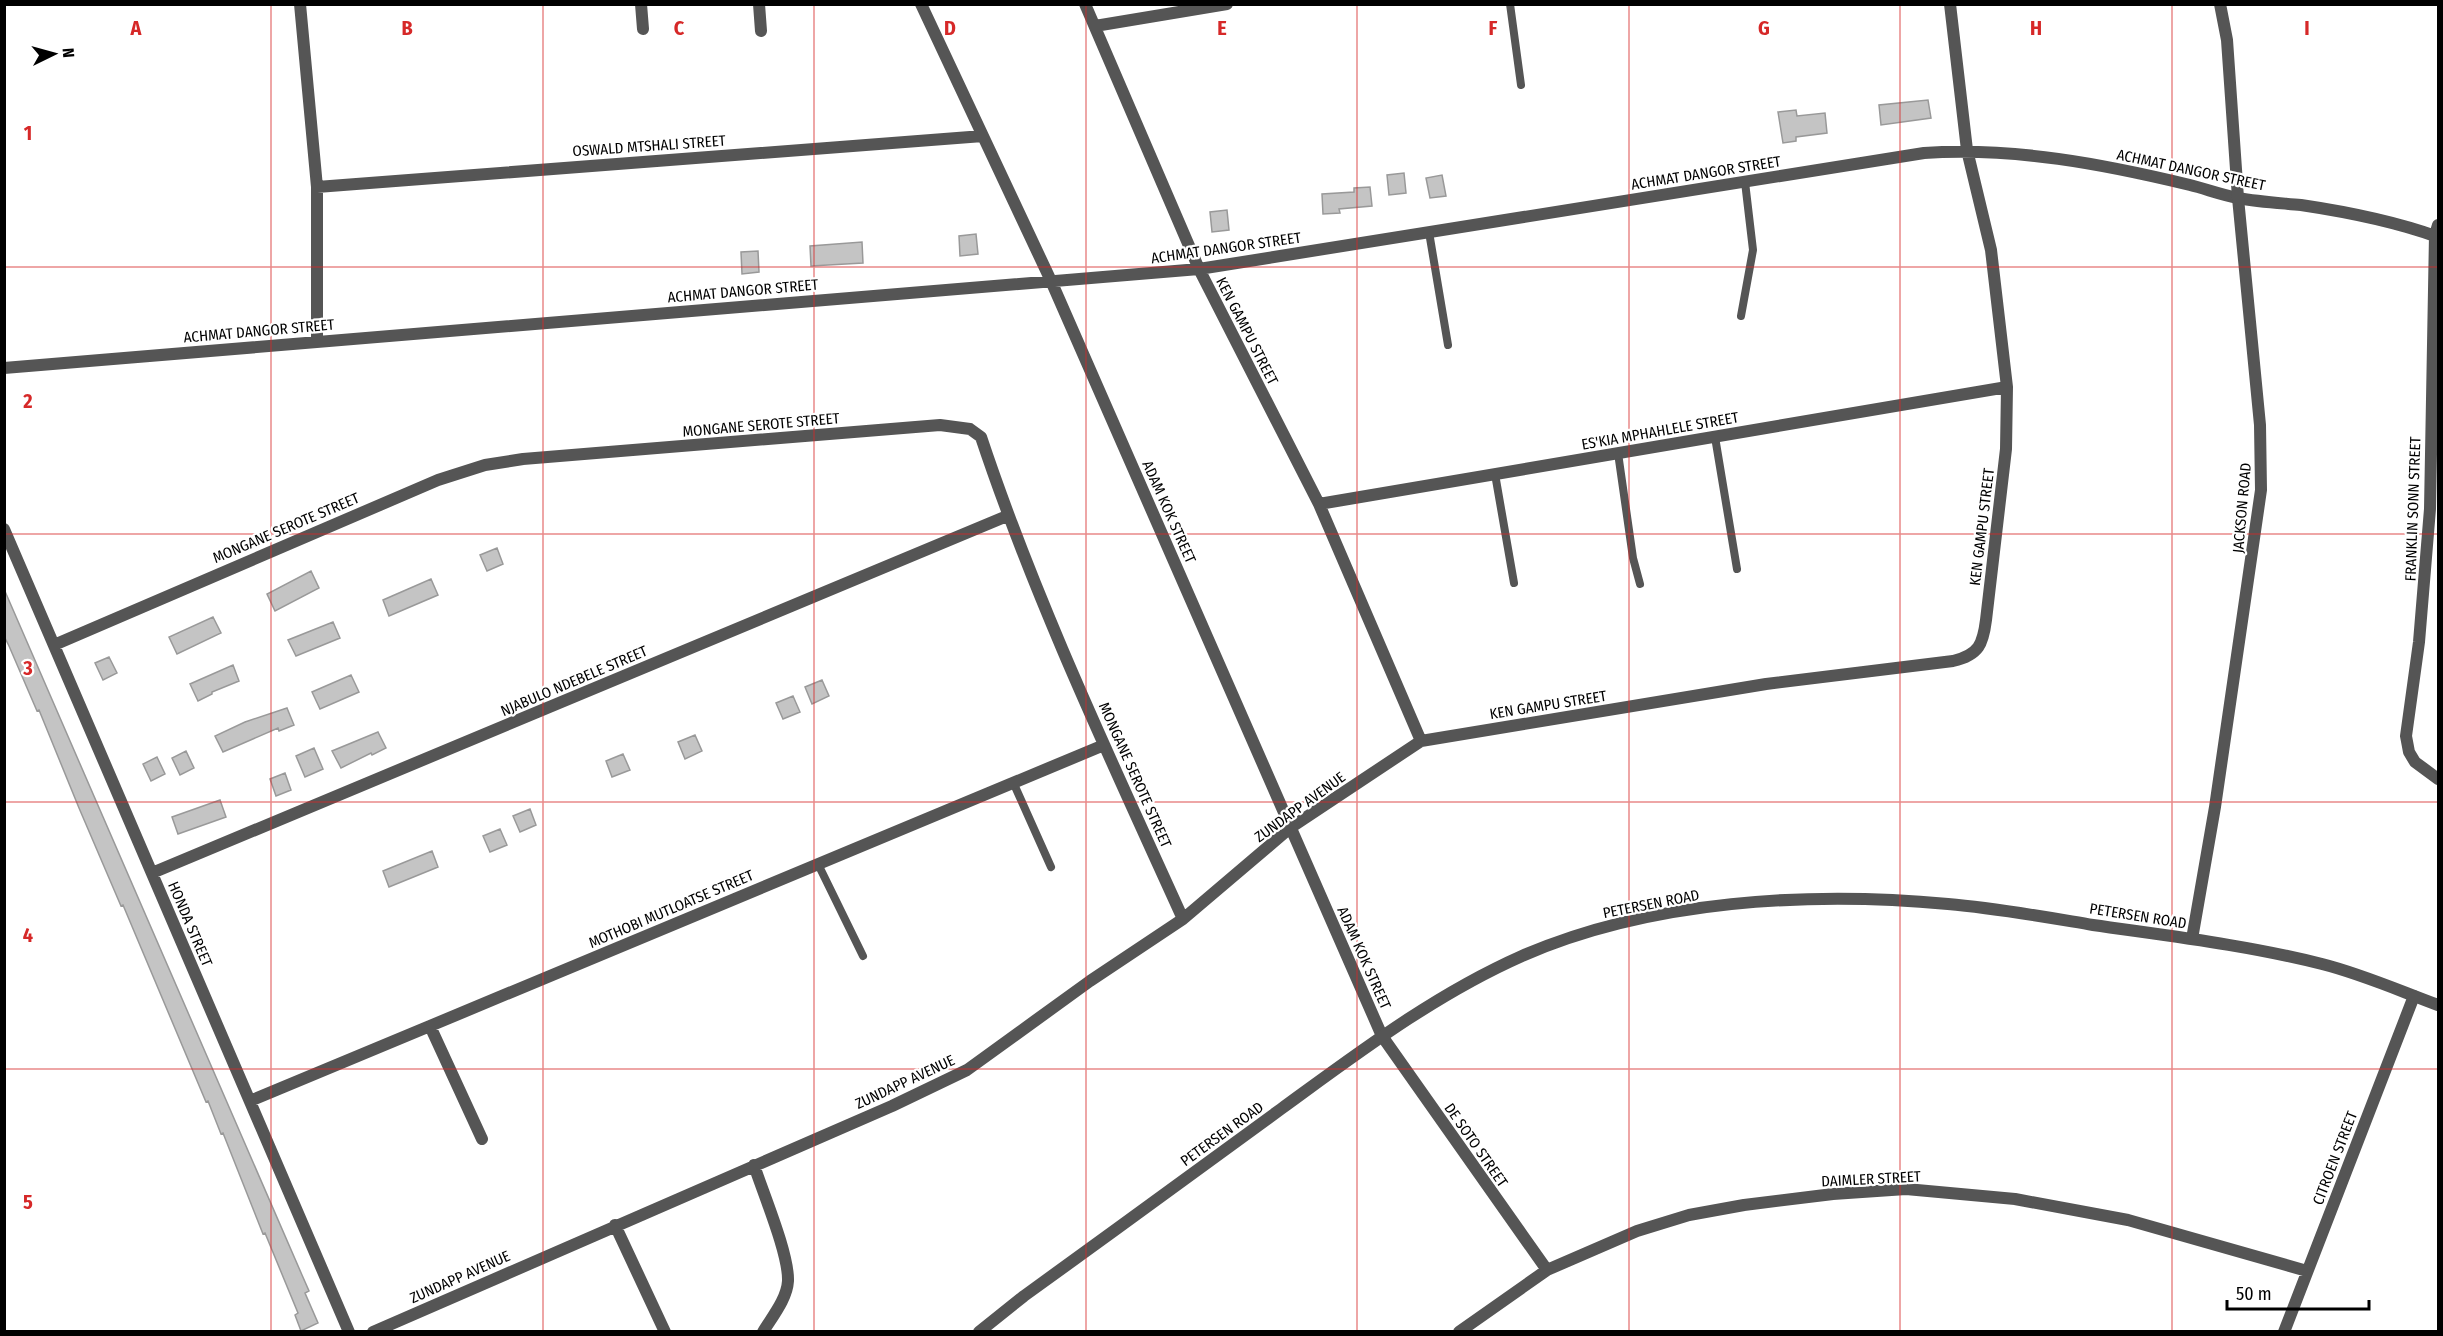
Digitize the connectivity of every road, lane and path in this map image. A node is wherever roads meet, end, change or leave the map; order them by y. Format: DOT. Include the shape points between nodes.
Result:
graph roads {
  1 [pos="300,4"];
  2 [pos="641,4"];
  3 [pos="759,4"];
  4 [pos="921,4"];
  5 [pos="1085,4"];
  6 [pos="1227,4"];
  7 [pos="1510,4"];
  8 [pos="1950,4"];
  9 [pos="2220,4"];
  10 [pos="1095,26"];
  11 [pos="643,29"];
  12 [pos="762,31"];
  13 [pos="1521,85"];
  14 [pos="983,136"];
  15 [pos="1967,150"];
  16 [pos="1744,182"];
  17 [pos="317,187"];
  18 [pos="2238,198"];
  19 [pos="1429,232"];
  20 [pos="2437,232"];
  21 [pos="1199,269"];
  22 [pos="1052,283"];
  23 [pos="1741,316"];
  24 [pos="317,341"];
  25 [pos="1448,345"];
  26 [pos="4,368"];
  27 [pos="2007,387"];
  28 [pos="1715,437"];
  29 [pos="1618,453"];
  30 [pos="1495,474"];
  31 [pos="1319,504"];
  32 [pos="2434,510"];
  33 [pos="1007,516"];
  34 [pos="4,529"];
  35 [pos="1737,568"];
  36 [pos="1514,583"];
  37 [pos="1640,584"];
  38 [pos="54,645"];
  39 [pos="1421,741"];
  40 [pos="1104,745"];
  41 [pos="2439,779"];
  42 [pos="1013,782"];
  43 [pos="1290,828"];
  44 [pos="818,864"];
  45 [pos="1051,867"];
  46 [pos="152,873"];
  47 [pos="1183,919"];
  48 [pos="2192,939"];
  49 [pos="863,956"];
  50 [pos="2414,996"];
  51 [pos="2439,1005"];
  52 [pos="430,1026"];
  53 [pos="1382,1036"];
  54 [pos="250,1101"];
  55 [pos="482,1139"];
  56 [pos="754,1165"];
  57 [pos="615,1225"];
  58 [pos="1547,1270"];
  59 [pos="2307,1271"];
  60 [pos="349,1332"];
  61 [pos="374,1332"];
  62 [pos="665,1332"];
  63 [pos="763,1332"];
  64 [pos="979,1332"];
  65 [pos="1460,1332"];
  66 [pos="2284,1332"];
  1 -- 17 [label="street"];
  2 -- 11 [label="street"];
  3 -- 12 [label="street"];
  4 -- 14 [label="street, ADAM KOK STREET"];
  5 -- 10 [label="street, KEN GAMPU STREET"];
  6 -- 10 [label="street"];
  7 -- 13 [label="lane"];
  8 -- 15 [label="street, KEN GAMPU STREET"];
  9 -- 18 [label="street, JACKSON ROAD" via="2227,40"];
  10 -- 21 [label="street, KEN GAMPU STREET"];
  14 -- 17 [label="street, OSWALD MTSHALI STREET"];
  14 -- 22 [label="street, ADAM KOK STREET"];
  15 -- 16 [label="street, ACHMAT DANGOR STREET" via="1924,153"];
  15 -- 18 [label="street, ACHMAT DANGOR STREET" via="2060,159"];
  15 -- 27 [label="street, KEN GAMPU STREET" via="1991,250"];
  16 -- 19 [label="street, ACHMAT DANGOR STREET"];
  16 -- 23 [label="lane" via="1753,250"];
  17 -- 24 [label="street"];
  18 -- 20 [label="street, ACHMAT DANGOR STREET" via="2303,206"];
  18 -- 48 [label="street, JACKSON ROAD" via="2260,425 2261,490"];
  19 -- 21 [label="street, ACHMAT DANGOR STREET"];
  19 -- 25 [label="lane"];
  20 -- 32 [label="street, FRANKLIN SONN STREET"];
  21 -- 22 [label="street, ACHMAT DANGOR STREET"];
  21 -- 31 [label="street, KEN GAMPU STREET"];
  22 -- 24 [label="street, ACHMAT DANGOR STREET"];
  22 -- 43 [label="street, ADAM KOK STREET"];
  24 -- 26 [label="street, ACHMAT DANGOR STREET"];
  27 -- 28 [label="street, ES'KIA MPHAHLELE STREET"];
  27 -- 39 [label="street, KEN GAMPU STREET" via="2006,449 1985,627 1973,654 1953,661 1766,684"];
  28 -- 29 [label="street, ES'KIA MPHAHLELE STREET"];
  28 -- 35 [label="lane"];
  29 -- 30 [label="street, ES'KIA MPHAHLELE STREET"];
  29 -- 37 [label="lane"];
  30 -- 31 [label="street, ES'KIA MPHAHLELE STREET"];
  30 -- 36 [label="lane"];
  31 -- 39 [label="street, KEN GAMPU STREET"];
  32 -- 41 [label="street, FRANKLIN SONN STREET" via="2406,736 2415,762"];
  33 -- 38 [label="street, MONGANE SEROTE STREET" via="981,437 970,429 940,425 523,459 485,465 438,480"];
  33 -- 40 [label="street, MONGANE SEROTE STREET"];
  33 -- 46 [label="street, NJABULO NDEBELE STREET"];
  34 -- 38 [label="street, HONDA STREET"];
  38 -- 46 [label="street, HONDA STREET"];
  39 -- 43 [label="street, ZUNDAPP AVENUE"];
  40 -- 42 [label="street, MOTHOBI MUTLOATSE STREET"];
  40 -- 47 [label="street, MONGANE SEROTE STREET"];
  42 -- 44 [label="street, MOTHOBI MUTLOATSE STREET"];
  42 -- 45 [label="lane"];
  43 -- 47 [label="street, ZUNDAPP AVENUE"];
  43 -- 53 [label="street, ADAM KOK STREET"];
  44 -- 49 [label="lane"];
  44 -- 52 [label="street, MOTHOBI MUTLOATSE STREET"];
  46 -- 54 [label="street, HONDA STREET"];
  47 -- 56 [label="street, ZUNDAPP AVENUE" via="967,1070"];
  48 -- 50 [label="street, PETERSEN ROAD" via="2325,964"];
  48 -- 53 [label="street, PETERSEN ROAD" via="1946,904 1861,899 1759,902 1696,909 1598,929 1523,956 1451,992"];
  50 -- 51 [label="street, PETERSEN ROAD"];
  50 -- 59 [label="street, CITROEN STREET"];
  52 -- 54 [label="street, MOTHOBI MUTLOATSE STREET"];
  52 -- 55 [label="street"];
  53 -- 58 [label="street, DE SOTO STREET"];
  53 -- 64 [label="street, PETERSEN ROAD"];
  54 -- 60 [label="street, HONDA STREET"];
  56 -- 57 [label="street, ZUNDAPP AVENUE"];
  56 -- 63 [label="street" via="787,1264 788,1283 783,1299"];
  57 -- 61 [label="street, ZUNDAPP AVENUE"];
  57 -- 62 [label="street"];
  58 -- 59 [label="street, DAIMLER STREET" via="1636,1231 1689,1215 1789,1199 1906,1189 2016,1199 2128,1220"];
  58 -- 65 [label="street, DAIMLER STREET"];
  59 -- 66 [label="street, CITROEN STREET"];
}
